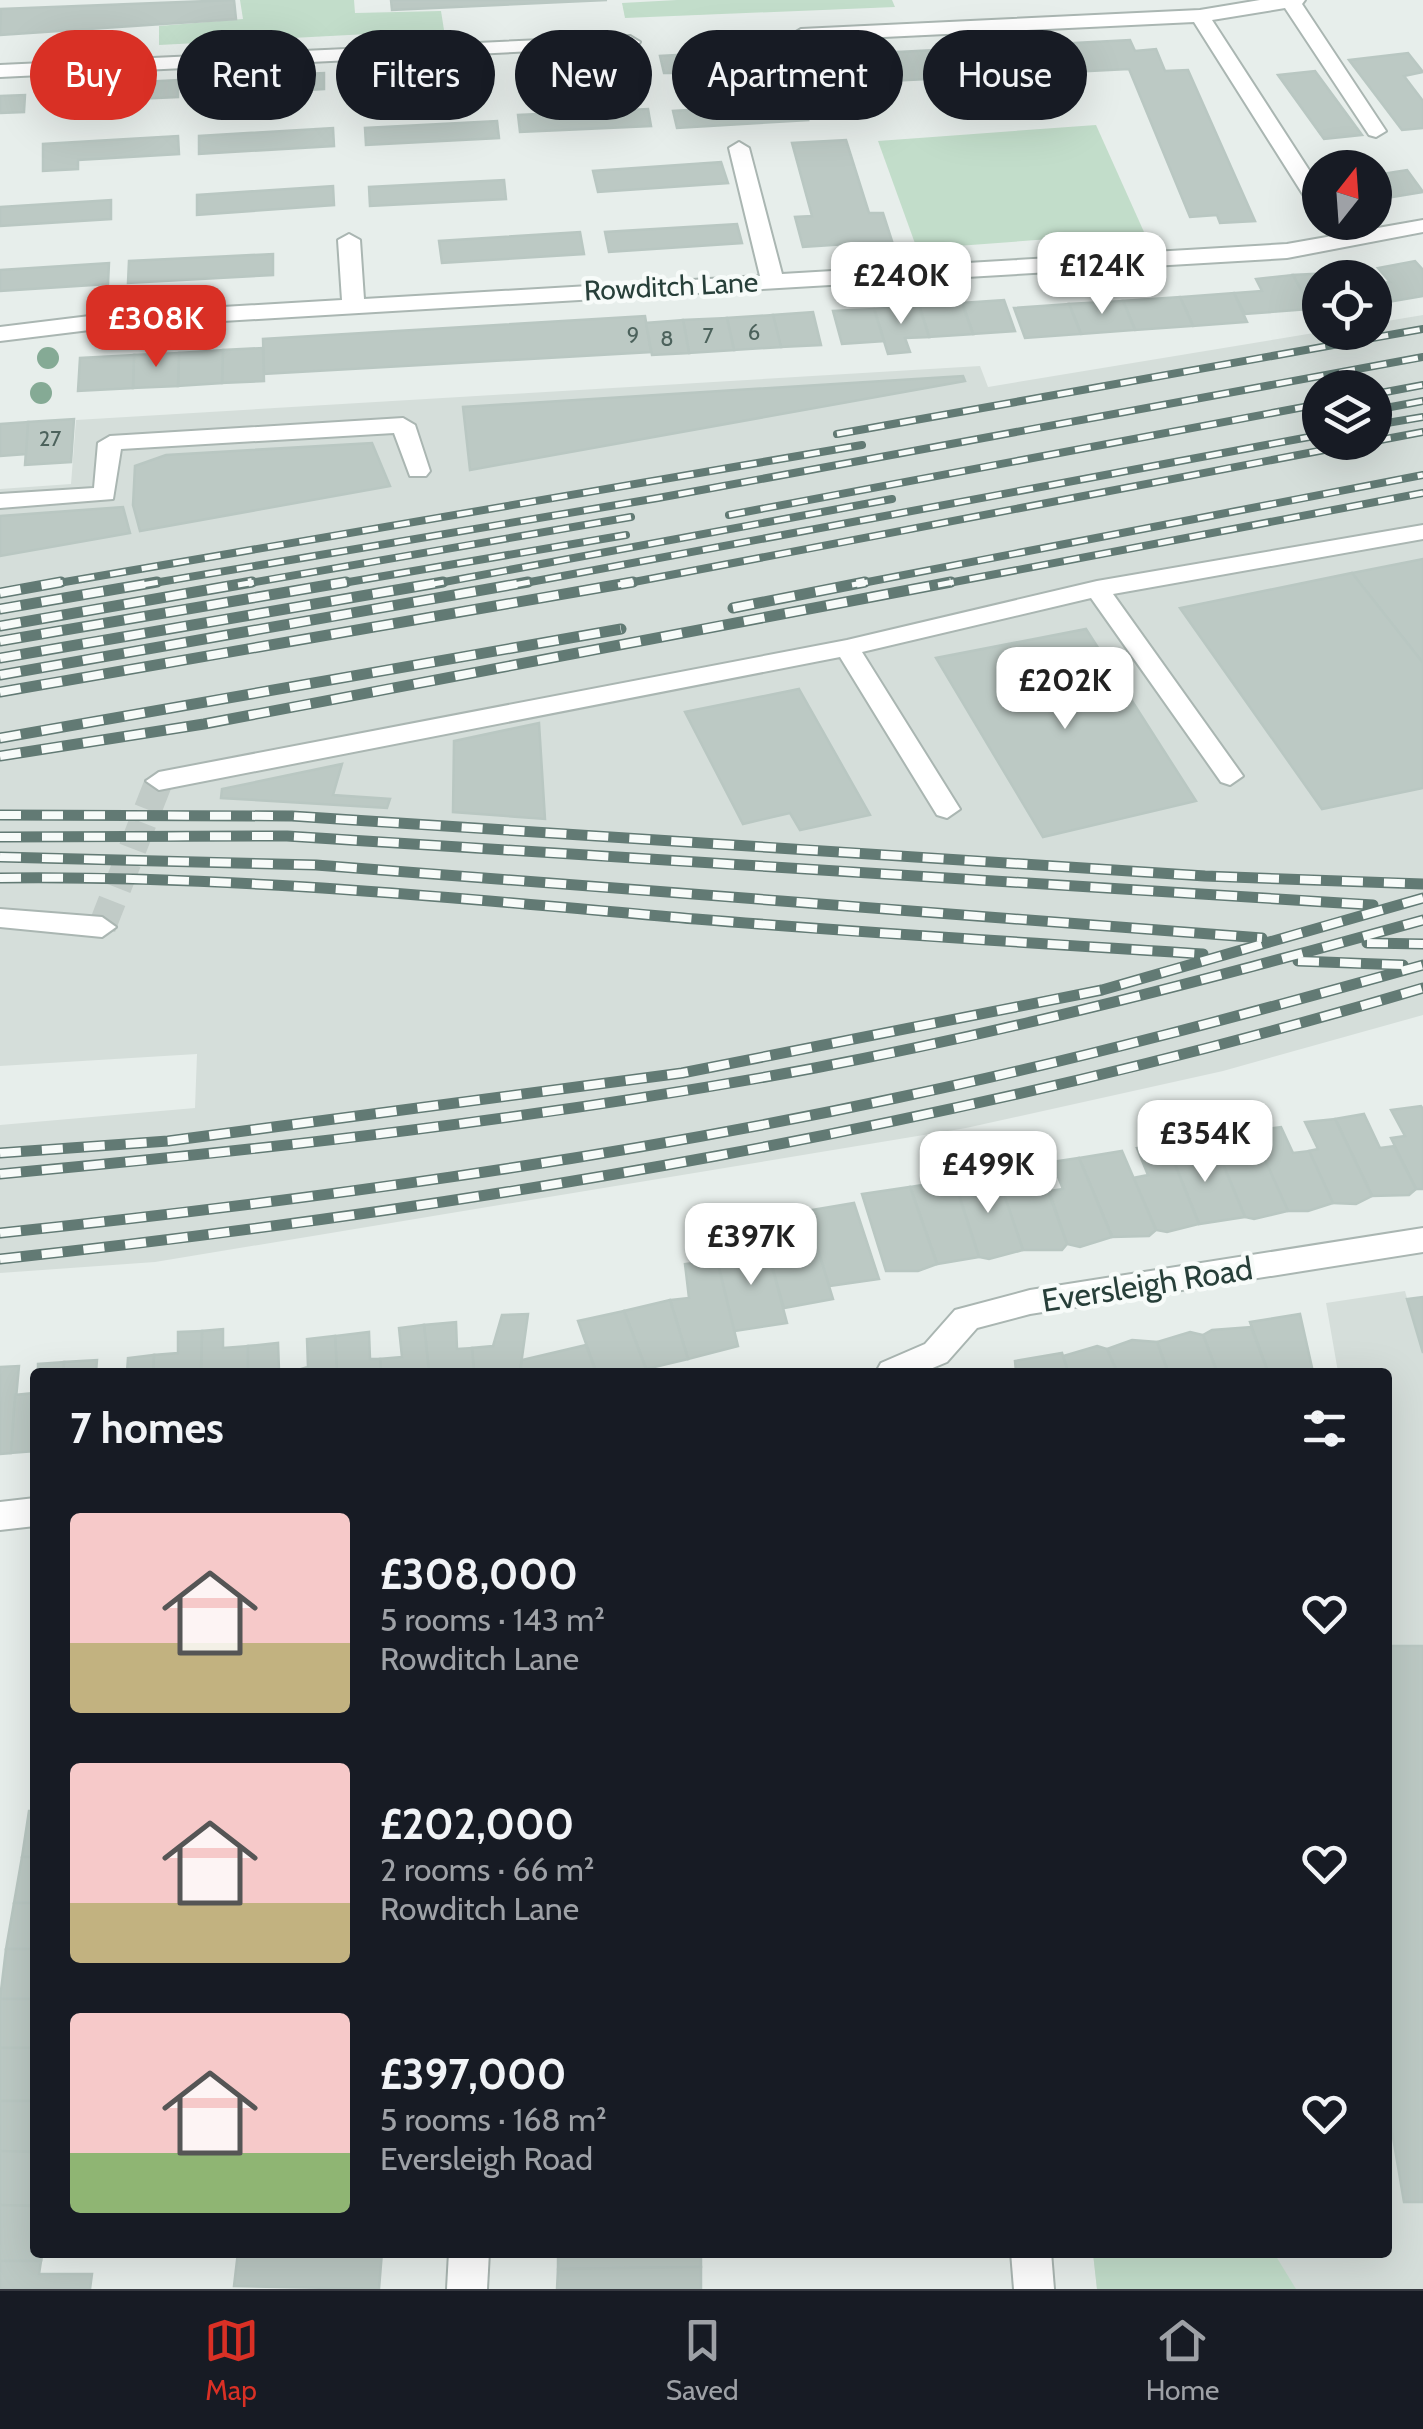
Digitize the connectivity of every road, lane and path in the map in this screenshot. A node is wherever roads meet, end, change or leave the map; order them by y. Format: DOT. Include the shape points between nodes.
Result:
graph roads {
  1 [pos="1292,0"];
  2 [pos="1200,16"];
  3 [pos="890,30"];
  4 [pos="515,47"];
  5 [pos="0,71"];
  6 [pos="1376,131"];
  7 [pos="740,148"];
  8 [pos="1302,176"];
  9 [pos="1423,226"];
  10 [pos="1392,228"];
  11 [pos="349,240"];
  12 [pos="1313,240"];
  13 [pos="772,280"];
  14 [pos="353,306"];
  15 [pos="0,334"];
  16 [pos="418,471"];
  17 [pos="0,502"];
  18 [pos="1423,532"];
  19 [pos="1097,589"];
  20 [pos="847,648"];
  21 [pos="1230,776"];
  22 [pos="159,782"];
  23 [pos="947,809"];
  24 [pos="0,918"];
  25 [pos="102,927"];
  26 [pos="1423,1240"];
  27 [pos="944,1363"];
  28 [pos="915,1368"];
  29 [pos="469,2258"];
  30 [pos="1031,2258"];
  31 [pos="468,2289"];
  32 [pos="1034,2289"];
  1 -- 2 [label="street"];
  1 -- 6 [label="street"];
  2 -- 3 [label="street"];
  2 -- 8 [label="street"];
  4 -- 5 [label="street"];
  7 -- 13 [label="street"];
  9 -- 10 [label="street, Rowditch Lane"];
  11 -- 14 [label="street"];
  12 -- 13 [label="street, Rowditch Lane" via="1287,250"];
  13 -- 14 [label="street, Rowditch Lane"];
  14 -- 15 [label="street, Rowditch Lane"];
  16 -- 17 [label="street" via="403,425 110,442 105,494"];
  18 -- 19 [label="street"];
  19 -- 20 [label="street"];
  19 -- 21 [label="street"];
  20 -- 22 [label="street"];
  20 -- 23 [label="street"];
  24 -- 25 [label="street"];
  26 -- 27 [label="street, Eversleigh Road" via="1030,1302 966,1319"];
  27 -- 28 [label="street, Eversleigh Road"];
  29 -- 31 [label="street"];
  30 -- 32 [label="street"];
}
